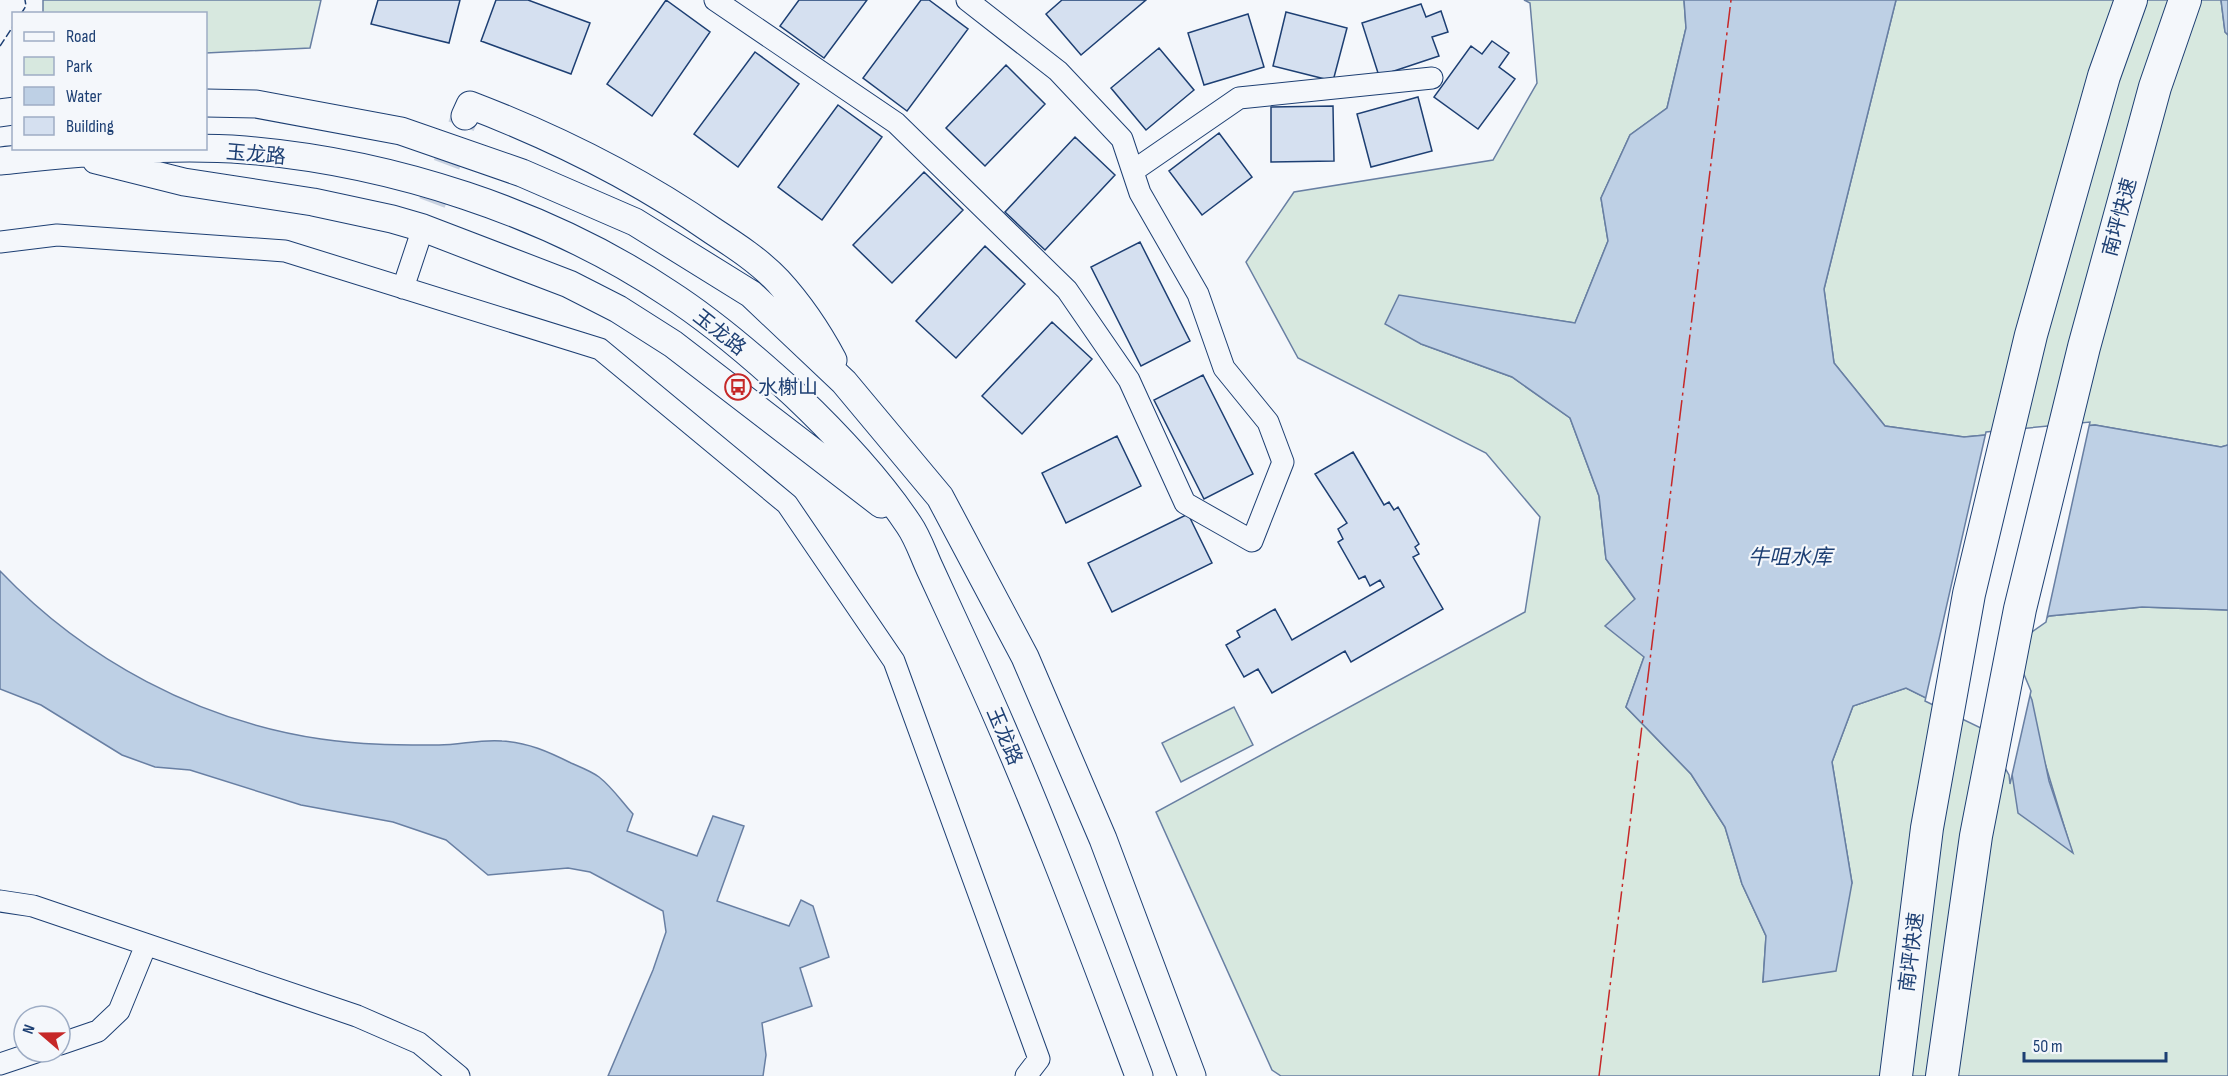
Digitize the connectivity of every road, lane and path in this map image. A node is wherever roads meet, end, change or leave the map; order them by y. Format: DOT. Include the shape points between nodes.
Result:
graph roads {
  1 [pos="715,0"];
  2 [pos="967,0"];
  3 [pos="2131,0"];
  4 [pos="2185,0"];
  5 [pos="1432,78"];
  6 [pos="207,103"];
  7 [pos="465,116"];
  8 [pos="75,154"];
  9 [pos="0,161"];
  10 [pos="1133,171"];
  11 [pos="432,203"];
  12 [pos="423,228"];
  13 [pos="0,242"];
  14 [pos="403,288"];
  15 [pos="844,382"];
  16 [pos="911,528"];
  17 [pos="0,901"];
  18 [pos="146,945"];
  19 [pos="72,1040"];
  20 [pos="459,1076"];
  21 [pos="1026,1076"];
  22 [pos="1139,1076"];
  23 [pos="1192,1076"];
  24 [pos="1896,1076"];
  25 [pos="1942,1076"];
  1 -- 10 [label="street" via="896,123 1068,290 1129,380 1185,504 1252,541 1283,462 1268,422 1224,368 1198,294 1140,193"];
  2 -- 10 [label="street" via="1058,71 1122,139"];
  3 -- 24 [label="highway, 南坪快速" via="2104,76 2031,335 1969,594 1927,828"];
  4 -- 25 [label="highway, 南坪快速" via="2154,87 2084,347 2020,609 1976,836"];
  5 -- 10 [label="street" via="1239,98"];
  6 -- 15 [label="main road" via="256,104 401,131 522,172 635,222 750,294"];
  7 -- 15 [label="main road" via="470,105 539,132 622,172 752,257 778,281 819,334"];
  8 -- 9 [label="main road, 玉龙路"];
  8 -- 12 [label="main road" via="184,182 313,202"];
  8 -- 16 [label="main road, 玉龙路" via="244,150 320,160 471,197 541,225 669,293 768,370 865,467"];
  11 -- 12 [label="main road"];
  12 -- 14 [label="street"];
  12 -- 16 [label="main road" via="569,284 618,309 682,351"];
  13 -- 14 [label="street" via="57,236 285,251"];
  14 -- 21 [label="street" via="600,349 787,504 894,661 1040,1059"];
  15 -- 23 [label="main road" via="940,497 1025,657 1103,839"];
  16 -- 22 [label="main road, 玉龙路" via="1057,858"];
  17 -- 18 [label="street" via="33,906"];
  18 -- 19 [label="street" via="119,1011 98,1031"];
  18 -- 20 [label="street" via="357,1016 419,1043"];
}
